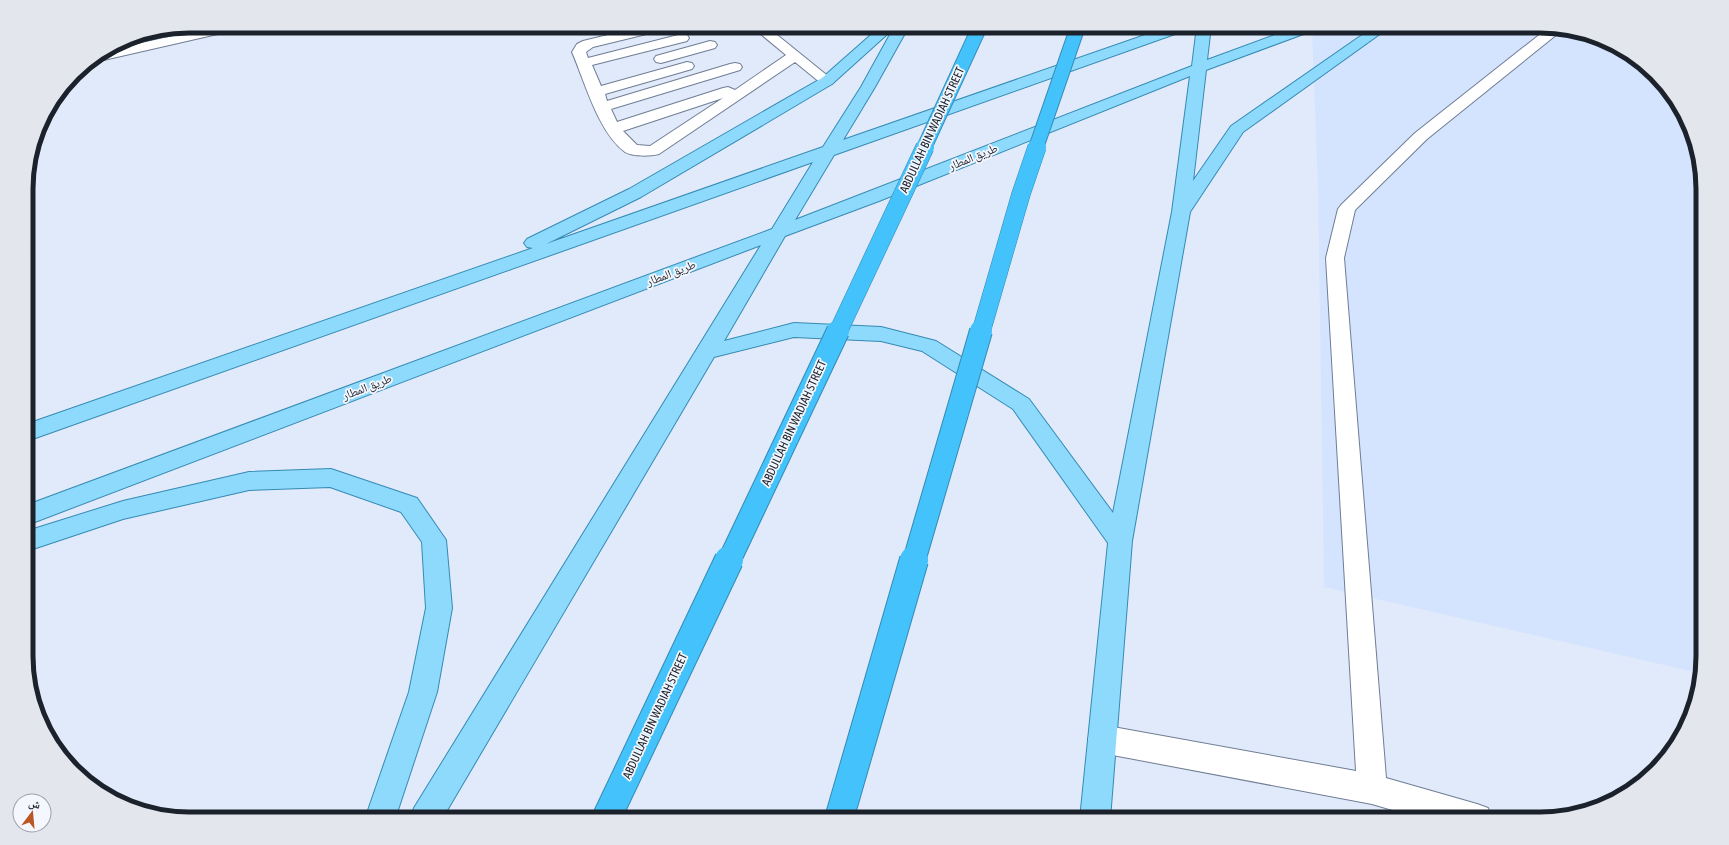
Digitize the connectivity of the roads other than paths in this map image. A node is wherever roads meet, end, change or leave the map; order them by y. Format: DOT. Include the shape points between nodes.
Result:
graph roads {
  1 [pos="204,33"];
  2 [pos="633,33"];
  3 [pos="767,33"];
  4 [pos="881,33"];
  5 [pos="898,33"];
  6 [pos="977,33"];
  7 [pos="1076,33"];
  8 [pos="1164,33"];
  9 [pos="1203,33"];
  10 [pos="1293,33"];
  11 [pos="1374,33"];
  12 [pos="1550,33"];
  13 [pos="716,53"];
  14 [pos="110,55"];
  15 [pos="795,56"];
  16 [pos="650,62"];
  17 [pos="584,63"];
  18 [pos="735,67"];
  19 [pos="1199,68"];
  20 [pos="606,74"];
  21 [pos="591,78"];
  22 [pos="827,81"];
  23 [pos="754,83"];
  24 [pos="596,92"];
  25 [pos="603,107"];
  26 [pos="612,129"];
  27 [pos="829,152"];
  28 [pos="1181,212"];
  29 [pos="778,233"];
  30 [pos="448,286"];
  31 [pos="706,352"];
  32 [pos="33,431"];
  33 [pos="33,513"];
  34 [pos="33,539"];
  35 [pos="1120,541"];
  36 [pos="1102,739"];
  37 [pos="1372,789"];
  38 [pos="382,812"];
  39 [pos="429,812"];
  40 [pos="609,812"];
  41 [pos="841,812"];
  42 [pos="1096,812"];
  43 [pos="1452,812"];
  1 -- 14 [label="street"];
  2 -- 17 [label="street" via="582,47 579,52"];
  3 -- 15 [label="street"];
  4 -- 22 [label="main road"];
  5 -- 27 [label="main road"];
  6 -- 40 [label="highway, ABDULLAH BIN WADIAH STREET, bridge" via="890,223"];
  7 -- 41 [label="highway, bridge" via="1021,194"];
  8 -- 27 [label="main road"];
  9 -- 19 [label="main road"];
  10 -- 19 [label="main road, طريق المطار"];
  11 -- 28 [label="main road" via="1237,129"];
  12 -- 37 [label="street" via="1421,136 1347,209 1335,258"];
  13 -- 16 [label="street"];
  13 -- 17 [label="street" via="698,34"];
  13 -- 18 [label="street"];
  13 -- 24 [label="street"];
  15 -- 22 [label="street"];
  15 -- 23 [label="street"];
  17 -- 21 [label="street"];
  18 -- 23 [label="street"];
  18 -- 25 [label="street"];
  19 -- 28 [label="main road"];
  19 -- 29 [label="main road, طريق المطار"];
  20 -- 21 [label="street"];
  21 -- 24 [label="street"];
  22 -- 30 [label="main road" via="635,193"];
  23 -- 26 [label="street"];
  23 -- 26 [label="street" via="652,150 632,149"];
  24 -- 25 [label="street"];
  25 -- 26 [label="street"];
  27 -- 29 [label="main road"];
  27 -- 30 [label="main road"];
  28 -- 35 [label="main road"];
  29 -- 31 [label="main road"];
  29 -- 33 [label="main road, طريق المطار"];
  30 -- 32 [label="main road"];
  31 -- 35 [label="main road" via="794,330 881,334 929,346 1021,404"];
  31 -- 39 [label="main road"];
  34 -- 38 [label="main road" via="123,510 249,481 331,478 409,505 434,540 439,608 423,692"];
  35 -- 36 [label="main road"];
  36 -- 37 [label="street"];
  36 -- 42 [label="main road"];
  37 -- 43 [label="street"];
}
